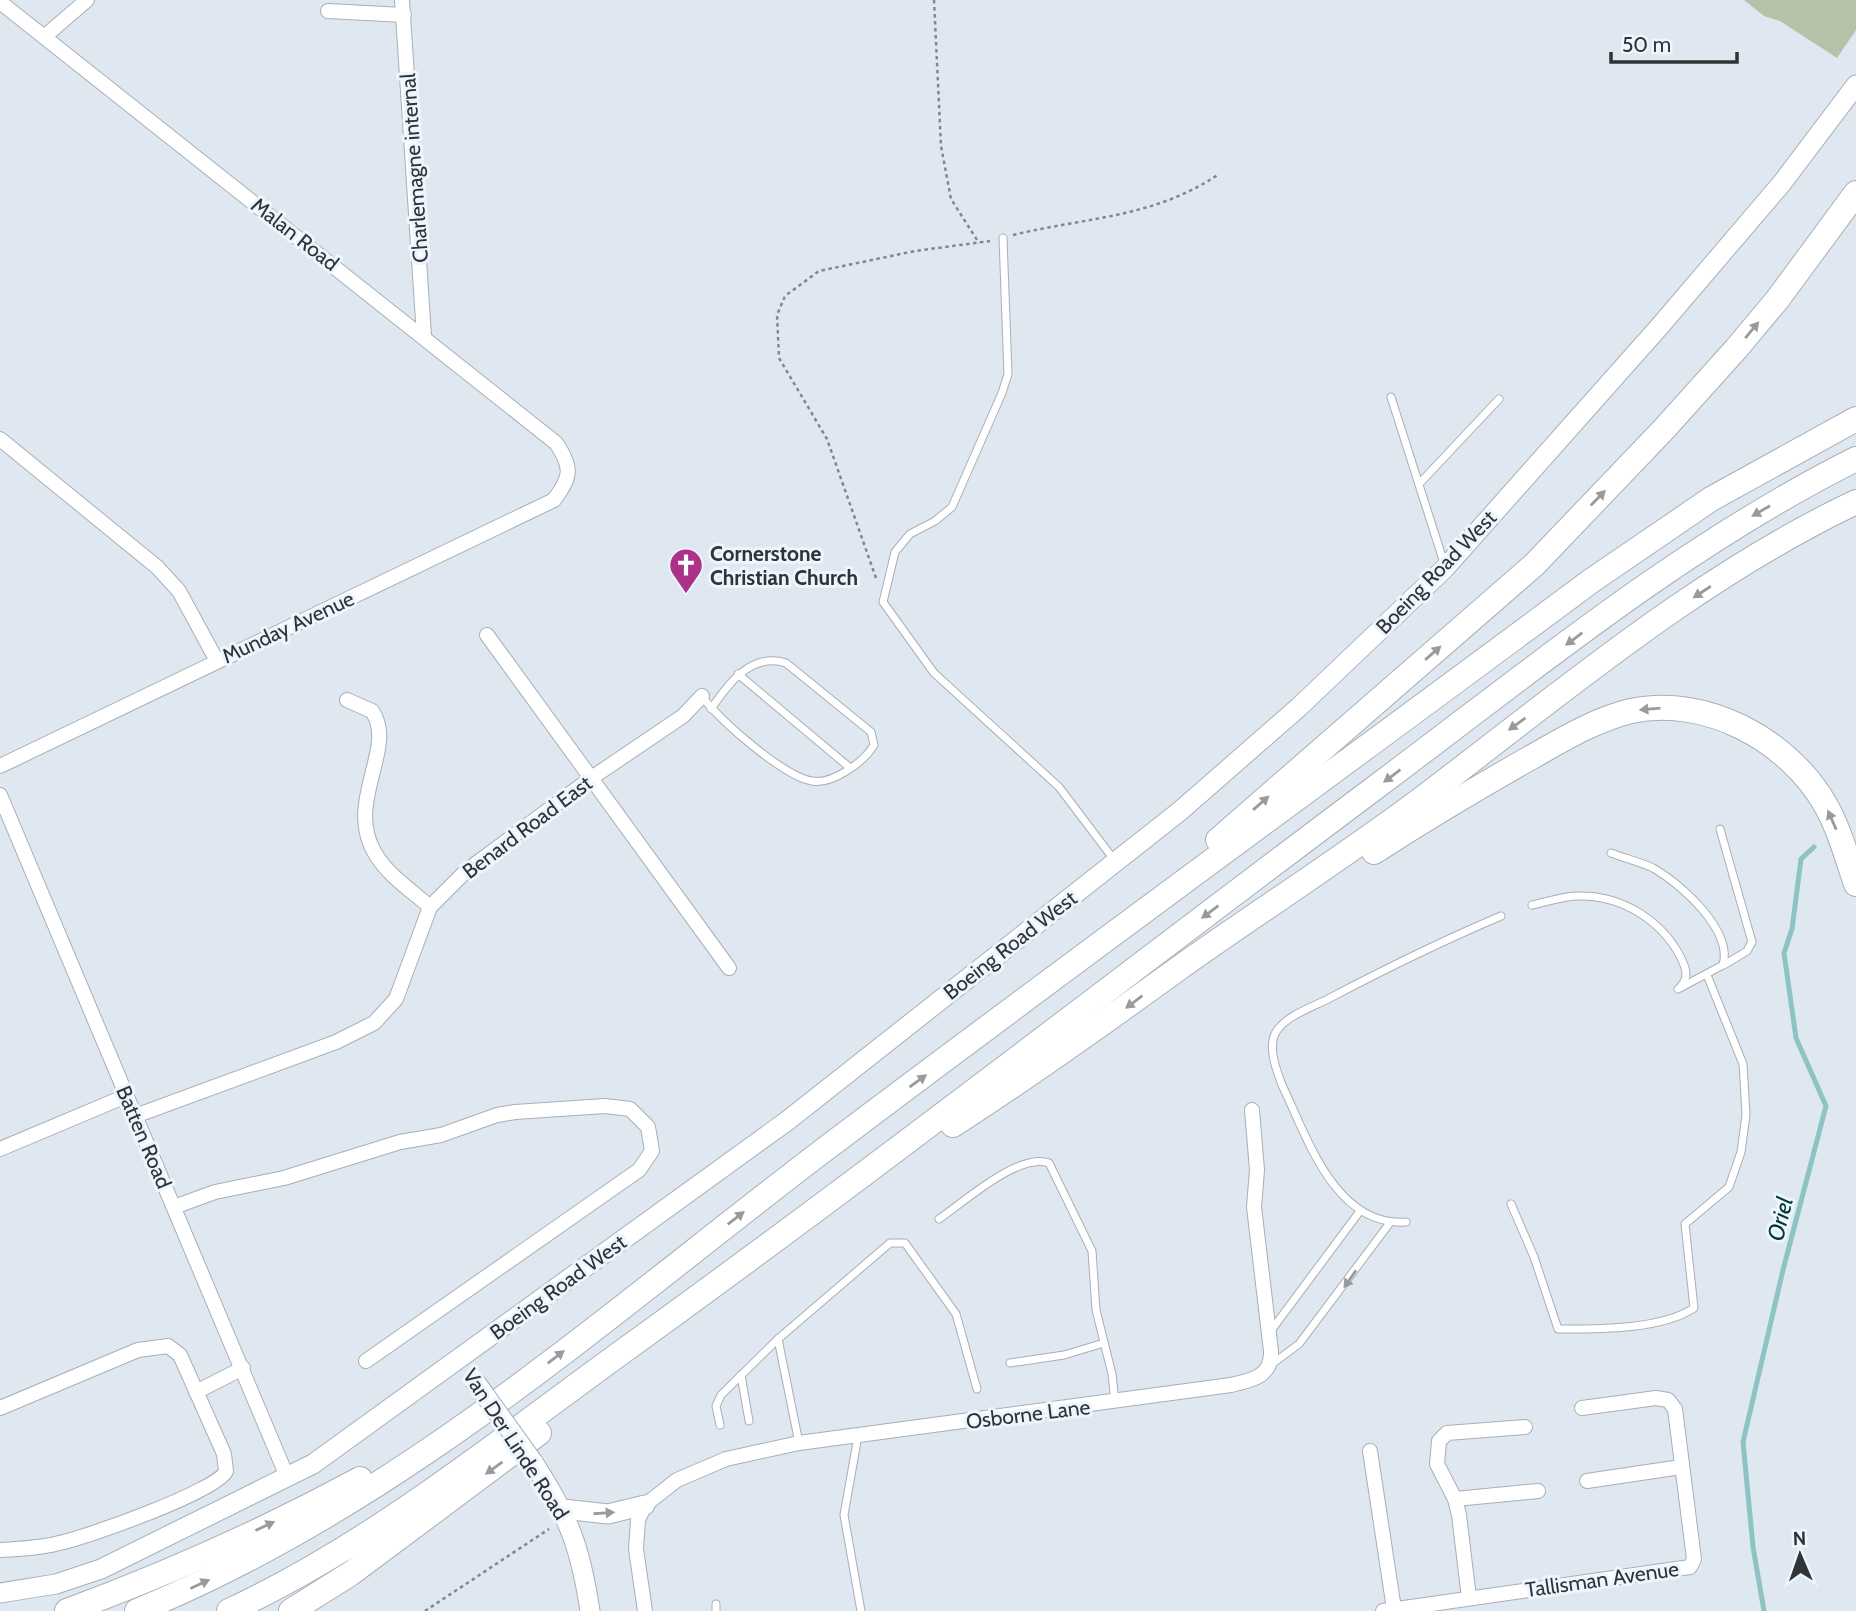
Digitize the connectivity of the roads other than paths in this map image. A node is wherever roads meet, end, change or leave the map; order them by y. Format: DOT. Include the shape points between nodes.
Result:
graph roads {
  1 [pos="87,0"];
  2 [pos="0,2"];
  3 [pos="403,8"];
  4 [pos="328,11"];
  5 [pos="44,37"];
  6 [pos="1856,85"];
  7 [pos="1856,193"];
  8 [pos="1003,238"];
  9 [pos="424,336"];
  10 [pos="1391,397"];
  11 [pos="1499,399"];
  12 [pos="1856,419"];
  13 [pos="0,439"];
  14 [pos="1856,459"];
  15 [pos="568,480"];
  16 [pos="1419,484"];
  17 [pos="1856,502"];
  18 [pos="1445,568"];
  19 [pos="487,635"];
  20 [pos="217,661"];
  21 [pos="738,674"];
  22 [pos="702,696"];
  23 [pos="348,699"];
  24 [pos="711,709"];
  25 [pos="0,766"];
  26 [pos="849,767"];
  27 [pos="590,779"];
  28 [pos="0,796"];
  29 [pos="1720,829"];
  30 [pos="1611,853"];
  31 [pos="1115,861"];
  32 [pos="1856,884"];
  33 [pos="1532,905"];
  34 [pos="430,907"];
  35 [pos="1501,916"];
  36 [pos="1080,960"];
  37 [pos="1723,965"];
  38 [pos="729,968"];
  39 [pos="1175,971"];
  40 [pos="1707,975"];
  41 [pos="126,1097"];
  42 [pos="1252,1110"];
  43 [pos="135,1116"];
  44 [pos="0,1149"];
  45 [pos="850,1186"];
  46 [pos="1510,1203"];
  47 [pos="174,1207"];
  48 [pos="1360,1211"];
  49 [pos="939,1219"];
  50 [pos="1406,1223"];
  51 [pos="1389,1224"];
  52 [pos="716,1284"];
  53 [pos="1269,1333"];
  54 [pos="778,1339"];
  55 [pos="1104,1343"];
  56 [pos="459,1358"];
  57 [pos="366,1361"];
  58 [pos="1010,1363"];
  59 [pos="1272,1364"];
  60 [pos="243,1368"];
  61 [pos="741,1375"];
  62 [pos="515,1388"];
  63 [pos="977,1389"];
  64 [pos="196,1392"];
  65 [pos="1115,1403"];
  66 [pos="0,1408"];
  67 [pos="1582,1408"];
  68 [pos="749,1421"];
  69 [pos="720,1425"];
  70 [pos="1525,1427"];
  71 [pos="858,1435"];
  72 [pos="799,1443"];
  73 [pos="1370,1451"];
  74 [pos="1681,1467"];
  75 [pos="288,1479"];
  76 [pos="1587,1481"];
  77 [pos="1538,1491"];
  78 [pos="1455,1499"];
  79 [pos="645,1504"];
  80 [pos="565,1514"];
  81 [pos="0,1550"];
  82 [pos="0,1593"];
  83 [pos="1469,1598"];
  84 [pos="1388,1610"];
  85 [pos="67,1611"];
  86 [pos="137,1611"];
  87 [pos="229,1611"];
  88 [pos="291,1611"];
  89 [pos="590,1611"];
  90 [pos="645,1611"];
  91 [pos="861,1611"];
  1 -- 5 [label="street"];
  2 -- 5 [label="street, Malan Road"];
  3 -- 4 [label="street"];
  3 -- 9 [label="street, Charlemagne internal"];
  5 -- 9 [label="street, Malan Road"];
  6 -- 18 [label="main road, Boeing Road West" via="1782,183 1661,326"];
  36 -- 7 [label="highway, one-way" via="1534,565 1736,349"];
  8 -- 31 [label="lane" via="1008,346 1005,383 952,507 910,534 895,552 883,602 934,674 1059,787"];
  9 -- 15 [label="street, Malan Road" via="556,443 567,458"];
  10 -- 16 [label="lane"];
  11 -- 16 [label="lane"];
  12 -- 36 [label="highway" via="1712,499 1591,581"];
  13 -- 20 [label="street" via="158,567 179,591"];
  14 -- 45 [label="highway, one-way" via="1720,535 1593,625"];
  15 -- 20 [label="street, Munday Avenue" via="554,500"];
  16 -- 18 [label="lane"];
  17 -- 39 [label="highway, one-way" via="1660,619 1367,839"];
  18 -- 31 [label="main road, Boeing Road West" via="1299,707"];
  19 -- 27 [label="street"];
  20 -- 25 [label="street, Munday Avenue"];
  21 -- 24 [label="lane"];
  21 -- 26 [label="lane"];
  21 -- 26 [label="lane" via="768,660 786,663 871,732 873,749"];
  22 -- 24 [label="lane"];
  22 -- 27 [label="street, Benard Road East" via="683,716"];
  23 -- 34 [label="street" via="372,711 380,730 364,808 367,837 391,873"];
  24 -- 26 [label="lane" via="798,777 825,782"];
  27 -- 34 [label="street, Benard Road East" via="481,858"];
  27 -- 38 [label="street"];
  28 -- 41 [label="street, Batten Road"];
  29 -- 37 [label="lane" via="1752,942 1747,951"];
  30 -- 37 [label="lane" via="1652,868 1692,898 1720,937 1726,954"];
  31 -- 56 [label="main road, Boeing Road West" via="787,1122"];
  32 -- 39 [label="highway, one-way" via="1826,805 1804,774 1765,739 1701,713 1664,708 1633,711 1584,727 1460,797"];
  33 -- 40 [label="lane" via="1579,895 1625,906 1667,934 1685,966 1685,983 1678,989"];
  34 -- 43 [label="street, Benard Road East" via="396,999 374,1023 336,1042"];
  35 -- 48 [label="lane" via="1388,967 1277,1029 1273,1052 1282,1085 1333,1185"];
  62 -- 36 [label="highway, one-way"];
  37 -- 40 [label="lane"];
  39 -- 45 [label="highway, one-way" via="1012,1087"];
  40 -- 46 [label="lane" via="1744,1064 1746,1115 1741,1152 1729,1187 1685,1224 1693,1308 1679,1319 1558,1329"];
  41 -- 43 [label="street, Batten Road"];
  41 -- 44 [label="street"];
  42 -- 53 [label="street" via="1258,1170 1254,1207"];
  43 -- 47 [label="street, Batten Road"];
  45 -- 52 [label="highway"];
  47 -- 57 [label="street" via="400,1142 442,1135 497,1115 605,1106 630,1109 640,1116 648,1127 652,1152 639,1170"];
  47 -- 60 [label="street, Batten Road"];
  48 -- 51 [label="lane"];
  48 -- 53 [label="lane"];
  49 -- 55 [label="lane" via="1020,1164 1049,1163 1093,1251 1096,1310"];
  50 -- 51 [label="lane"];
  51 -- 59 [label="lane, one-way" via="1299,1344"];
  52 -- 87 [label="highway" via="421,1497 321,1562"];
  52 -- 88 [label="highway, one-way" via="507,1458 350,1574"];
  53 -- 59 [label="street"];
  54 -- 61 [label="lane"];
  54 -- 63 [label="lane" via="890,1243 898,1241 905,1243 956,1314"];
  54 -- 72 [label="lane"];
  55 -- 58 [label="lane"];
  55 -- 65 [label="lane"];
  56 -- 75 [label="main road, Boeing Road West"];
  56 -- 80 [label="main road, Van Der Linde Road, bridge"];
  59 -- 65 [label="street, Osborne Lane" via="1252,1380"];
  60 -- 64 [label="street"];
  60 -- 75 [label="street, Batten Road"];
  61 -- 68 [label="lane"];
  61 -- 69 [label="lane" via="717,1400"];
  85 -- 62 [label="highway, one-way" via="309,1506"];
  86 -- 62 [label="highway, one-way" via="306,1530 397,1474"];
  64 -- 66 [label="street" via="180,1355 168,1346 155,1346"];
  64 -- 81 [label="street" via="223,1454 224,1478 188,1497 84,1536"];
  65 -- 71 [label="street, Osborne Lane"];
  67 -- 74 [label="street, Tallisman Avenue" via="1668,1400 1675,1409"];
  70 -- 78 [label="street" via="1447,1433 1439,1441 1437,1464"];
  71 -- 72 [label="street, Osborne Lane"];
  71 -- 91 [label="lane" via="844,1515"];
  72 -- 79 [label="street, Osborne Lane" via="726,1460 677,1480"];
  73 -- 84 [label="street"];
  74 -- 76 [label="street"];
  74 -- 83 [label="street, Tallisman Avenue" via="1694,1559 1690,1567"];
  75 -- 82 [label="main road, Boeing Road West" via="101,1569 56,1584"];
  77 -- 78 [label="street"];
  78 -- 83 [label="street"];
  80 -- 79 [label="main road, one-way" via="608,1514"];
  79 -- 90 [label="street" via="638,1520 636,1549"];
  80 -- 89 [label="main road, Van Der Linde Road" via="578,1544"];
  83 -- 84 [label="street, Tallisman Avenue"];
}
